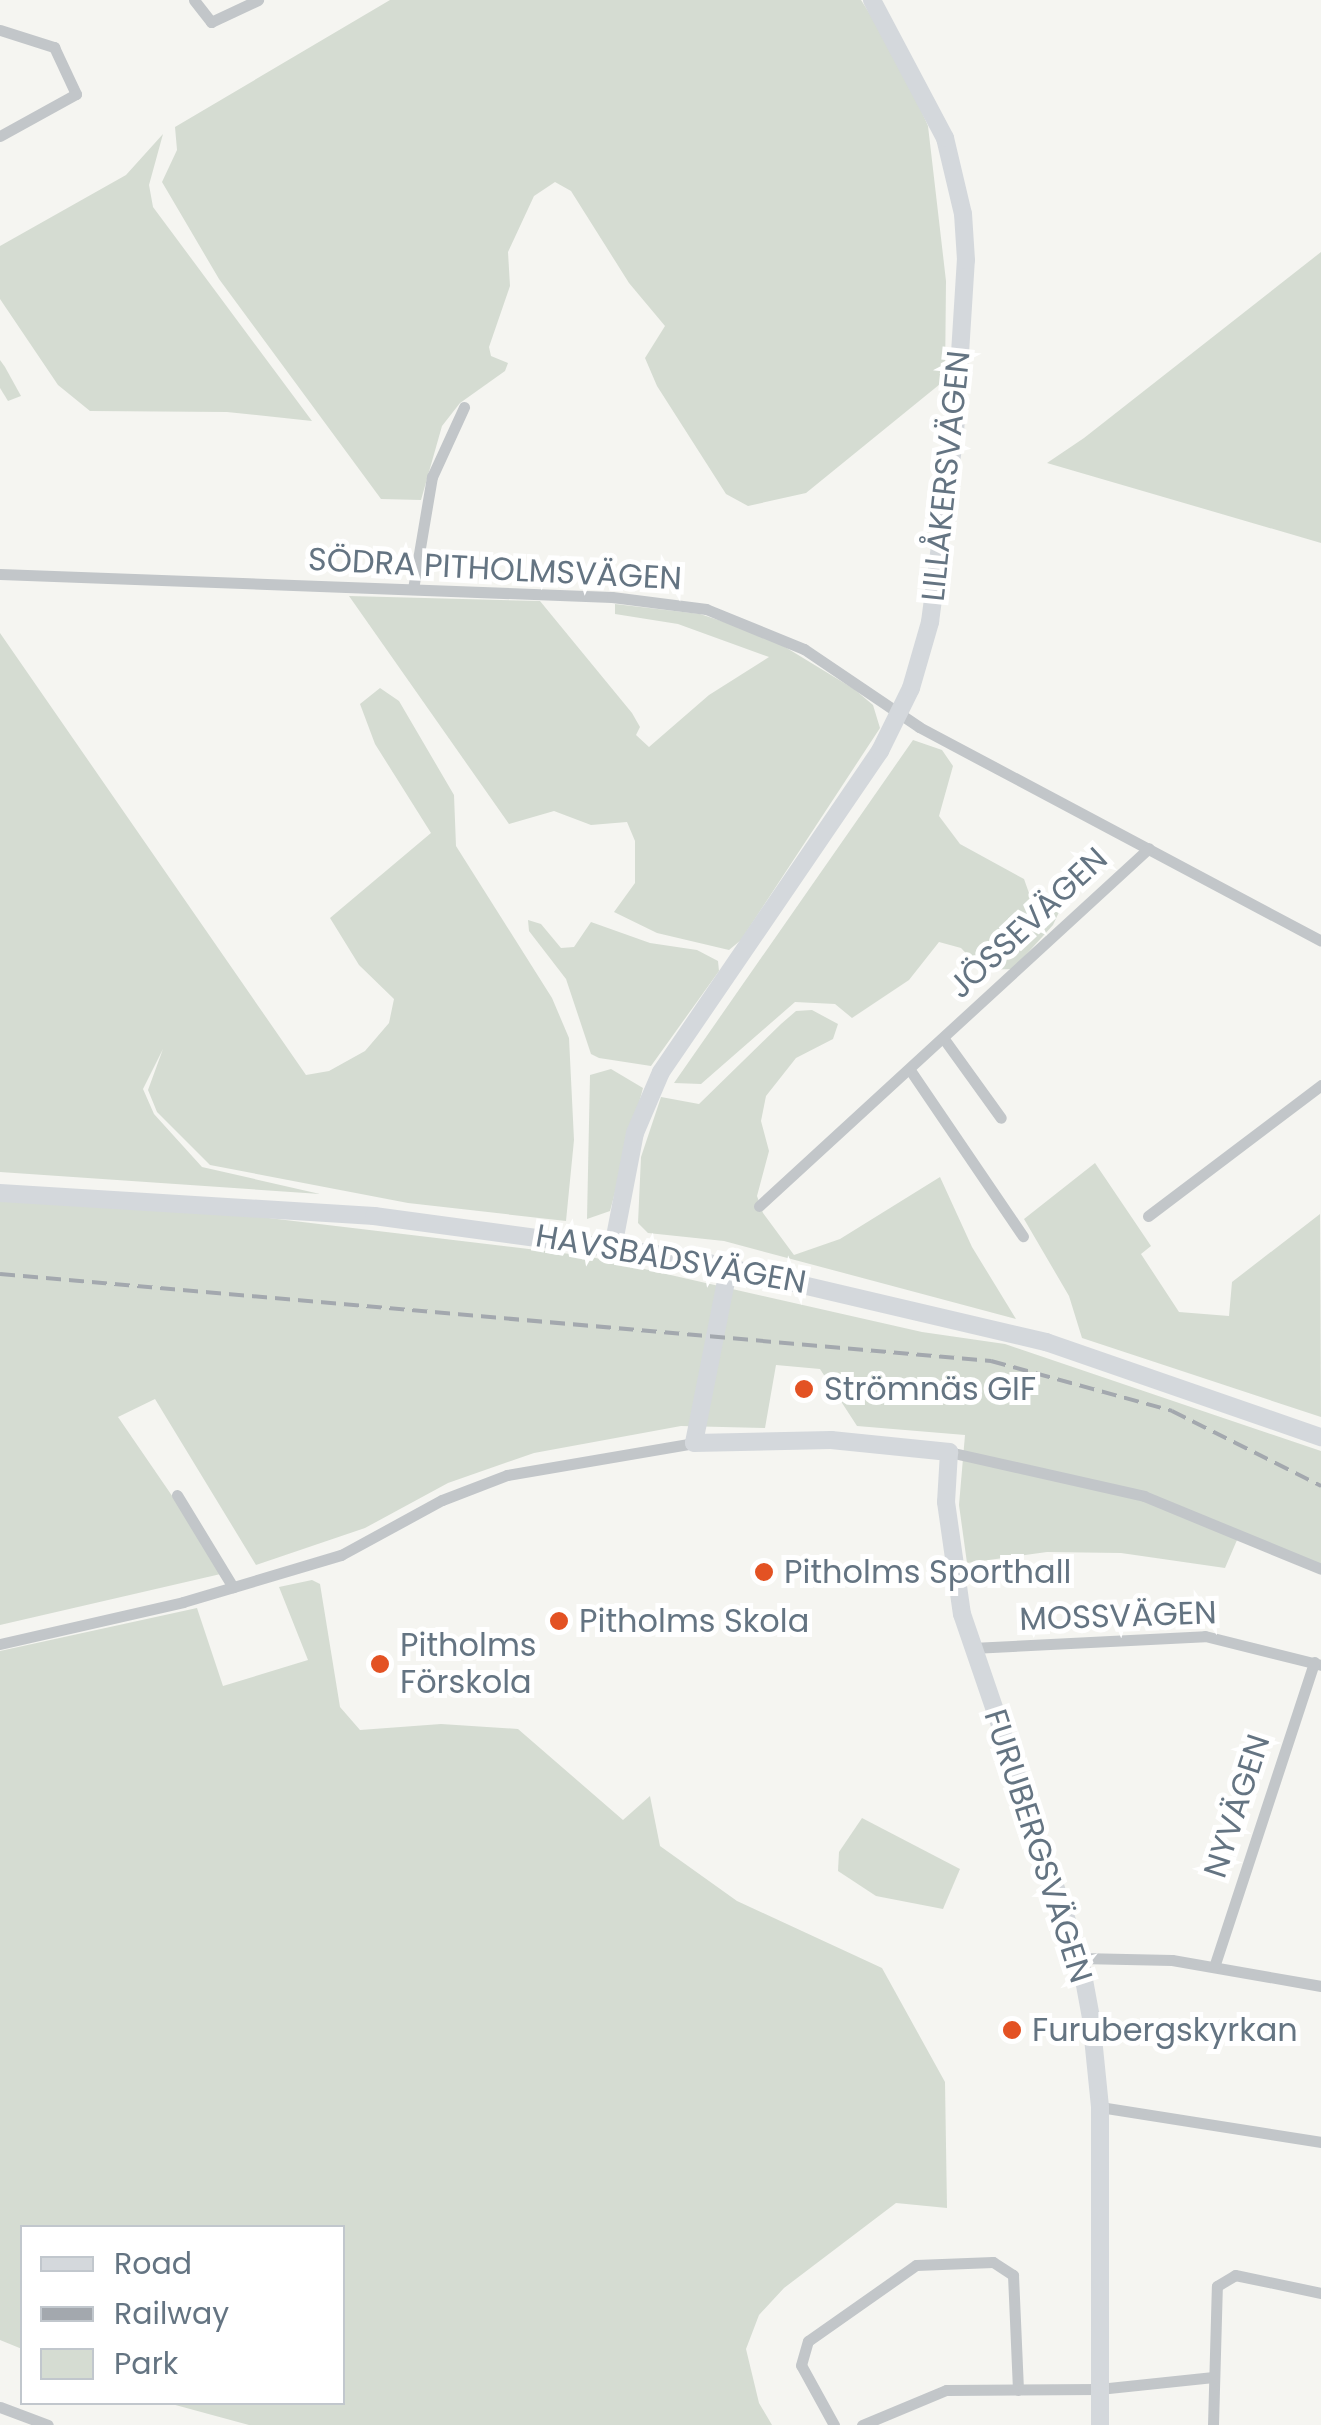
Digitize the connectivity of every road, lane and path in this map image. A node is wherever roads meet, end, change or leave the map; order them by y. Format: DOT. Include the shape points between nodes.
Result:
graph roads {
  1 [pos="194,0"];
  2 [pos="258,0"];
  3 [pos="872,0"];
  4 [pos="0,30"];
  5 [pos="0,136"];
  6 [pos="464,407"];
  7 [pos="0,574"];
  8 [pos="413,590"];
  9 [pos="898,714"];
  10 [pos="1149,848"];
  11 [pos="1321,941"];
  12 [pos="944,1038"];
  13 [pos="910,1070"];
  14 [pos="1321,1085"];
  15 [pos="1001,1118"];
  16 [pos="0,1192"];
  17 [pos="759,1206"];
  18 [pos="1148,1216"];
  19 [pos="1023,1236"];
  20 [pos="613,1247"];
  21 [pos="729,1266"];
  22 [pos="1321,1437"];
  23 [pos="694,1443"];
  24 [pos="948,1452"];
  25 [pos="177,1495"];
  26 [pos="1321,1569"];
  27 [pos="233,1586"];
  28 [pos="0,1644"];
  29 [pos="972,1648"];
  30 [pos="1318,1664"];
  31 [pos="1080,1958"];
  32 [pos="1214,1967"];
  33 [pos="1321,1986"];
  34 [pos="1100,2107"];
  35 [pos="1321,2142"];
  36 [pos="1321,2293"];
  37 [pos="1213,2377"];
  38 [pos="1100,2389"];
  39 [pos="1018,2390"];
  40 [pos="0,2407"];
  41 [pos="48,2425"];
  42 [pos="834,2425"];
  43 [pos="862,2425"];
  44 [pos="1100,2425"];
  45 [pos="1213,2425"];
  1 -- 2 [label="street" via="211,22"];
  3 -- 9 [label="street, LILLÅKERSVÄGEN" via="945,138 966,260 948,516 930,622"];
  4 -- 5 [label="street" via="54,47 76,94"];
  6 -- 8 [label="street" via="432,477"];
  7 -- 8 [label="street, SÖDRA PITHOLMSVÄGEN"];
  8 -- 9 [label="street, SÖDRA PITHOLMSVÄGEN" via="612,597 706,609 804,649"];
  9 -- 10 [label="street, SÖDRA PITHOLMSVÄGEN"];
  9 -- 20 [label="street, LILLÅKERSVÄGEN" via="822,842 662,1072 635,1132"];
  10 -- 11 [label="street, SÖDRA PITHOLMSVÄGEN"];
  10 -- 12 [label="street, JÖSSEVÄGEN"];
  12 -- 13 [label="street, JÖSSEVÄGEN"];
  12 -- 15 [label="street, JÖSSEVÄGEN"];
  13 -- 17 [label="street, JÖSSEVÄGEN"];
  13 -- 19 [label="street"];
  14 -- 18 [label="street"];
  16 -- 20 [label="street, HAVSBADSVÄGEN" via="266,1206"];
  20 -- 21 [label="street, HAVSBADSVÄGEN"];
  21 -- 22 [label="street, HAVSBADSVÄGEN" via="1046,1342"];
  21 -- 23 [label="street"];
  23 -- 24 [label="street" via="831,1440"];
  23 -- 27 [label="street" via="579,1459 483,1482 340,1555"];
  24 -- 26 [label="street" via="1144,1496"];
  24 -- 29 [label="street, FURUBERGSVÄGEN" via="948,1522"];
  25 -- 27 [label="street"];
  27 -- 28 [label="street"];
  29 -- 30 [label="street, MOSSVÄGEN" via="1205,1636"];
  29 -- 31 [label="street, FURUBERGSVÄGEN"];
  30 -- 32 [label="street, NYVÄGEN"];
  31 -- 32 [label="street" via="1121,1955"];
  31 -- 34 [label="street, FURUBERGSVÄGEN"];
  32 -- 33 [label="street"];
  34 -- 35 [label="street"];
  34 -- 38 [label="street, FURUBERGSVÄGEN"];
  36 -- 37 [label="street" via="1224,2278 1217,2286"];
  37 -- 38 [label="street"];
  37 -- 45 [label="street"];
  38 -- 39 [label="street"];
  38 -- 44 [label="street, FURUBERGSVÄGEN"];
  39 -- 42 [label="street" via="1013,2275 993,2262 916,2265 808,2341 801,2365"];
  39 -- 43 [label="street" via="946,2390"];
  40 -- 41 [label="street"];
}
